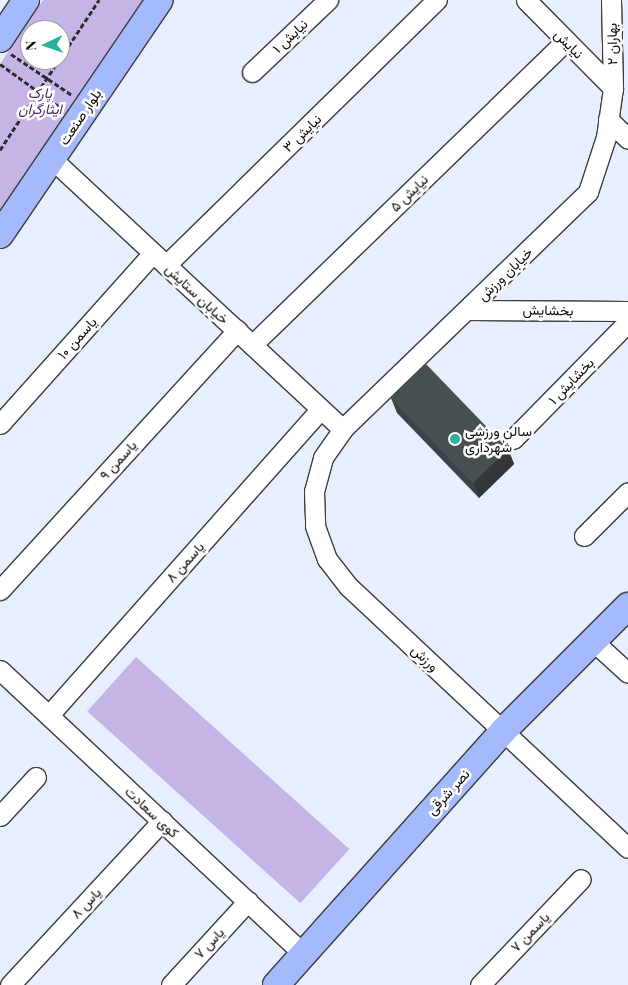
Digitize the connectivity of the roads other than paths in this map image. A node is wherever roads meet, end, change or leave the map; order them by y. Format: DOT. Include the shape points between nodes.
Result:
graph roads {
  1 [pos="26,0"];
  2 [pos="160,0"];
  3 [pos="328,0"];
  4 [pos="437,0"];
  5 [pos="526,0"];
  6 [pos="611,0"];
  7 [pos="612,28"];
  8 [pos="566,41"];
  9 [pos="628,43"];
  10 [pos="4,45"];
  11 [pos="252,72"];
  12 [pos="613,88"];
  13 [pos="608,119"];
  14 [pos="628,139"];
  15 [pos="52,159"];
  16 [pos="0,235"];
  17 [pos="160,259"];
  18 [pos="468,310"];
  19 [pos="628,311"];
  20 [pos="628,322"];
  21 [pos="236,330"];
  22 [pos="252,345"];
  23 [pos="321,409"];
  24 [pos="0,424"];
  25 [pos="343,429"];
  26 [pos="513,439"];
  27 [pos="628,492"];
  28 [pos="584,536"];
  29 [pos="0,590"];
  30 [pos="628,606"];
  31 [pos="593,641"];
  32 [pos="0,670"];
  33 [pos="628,673"];
  34 [pos="49,715"];
  35 [pos="503,731"];
  36 [pos="36,777"];
  37 [pos="0,816"];
  38 [pos="162,821"];
  39 [pos="628,848"];
  40 [pos="581,879"];
  41 [pos="248,901"];
  42 [pos="304,954"];
  43 [pos="10,985"];
  44 [pos="170,985"];
  45 [pos="276,985"];
  46 [pos="480,985"];
  1 -- 10 [label="street"];
  2 -- 15 [label="street, بلوار صنعت"];
  3 -- 11 [label="street, نیایش ۱"];
  4 -- 17 [label="street, نیایش ۳"];
  5 -- 8 [label="street, نیایش"];
  6 -- 7 [label="street, بهاران ۲"];
  7 -- 9 [label="street"];
  7 -- 12 [label="street, بهاران ۲"];
  8 -- 12 [label="street, نیایش"];
  8 -- 22 [label="street, نیایش ۵"];
  12 -- 13 [label="street, خیابان ورزش"];
  13 -- 14 [label="street"];
  13 -- 18 [label="street, خیابان ورزش" via="606,138 588,192"];
  15 -- 16 [label="street, بلوار صنعت"];
  15 -- 17 [label="street, خیابان ستایش"];
  17 -- 21 [label="street, خیابان ستایش"];
  17 -- 24 [label="street, یاسمن ۱۰"];
  18 -- 19 [label="street, بخشایش"];
  18 -- 25 [label="street, خیابان ورزش"];
  20 -- 26 [label="street, بخشایش ۱"];
  21 -- 22 [label="street, خیابان ستایش"];
  21 -- 29 [label="street, یاسمن ۹"];
  22 -- 23 [label="street, خیابان ستایش"];
  23 -- 25 [label="street, خیابان ستایش"];
  23 -- 34 [label="street, یاسمن ۸"];
  25 -- 35 [label="street, ورزش" via="324,458 314,491 315,526 327,559 348,586"];
  27 -- 28 [label="street"];
  30 -- 31 [label="street, نصر شرقی"];
  31 -- 33 [label="street"];
  31 -- 35 [label="street, نصر شرقی"];
  32 -- 34 [label="street, کوی سعادت"];
  34 -- 38 [label="street, کوی سعادت"];
  35 -- 39 [label="street, ورزش"];
  35 -- 42 [label="street, نصر شرقی"];
  36 -- 37 [label="street"];
  38 -- 41 [label="street, کوی سعادت"];
  38 -- 43 [label="street, یاس ۸"];
  40 -- 46 [label="street, یاسمن ۷"];
  41 -- 42 [label="street, کوی سعادت"];
  41 -- 44 [label="street, یاس ۷"];
  42 -- 45 [label="street, نصر شرقی"];
}
